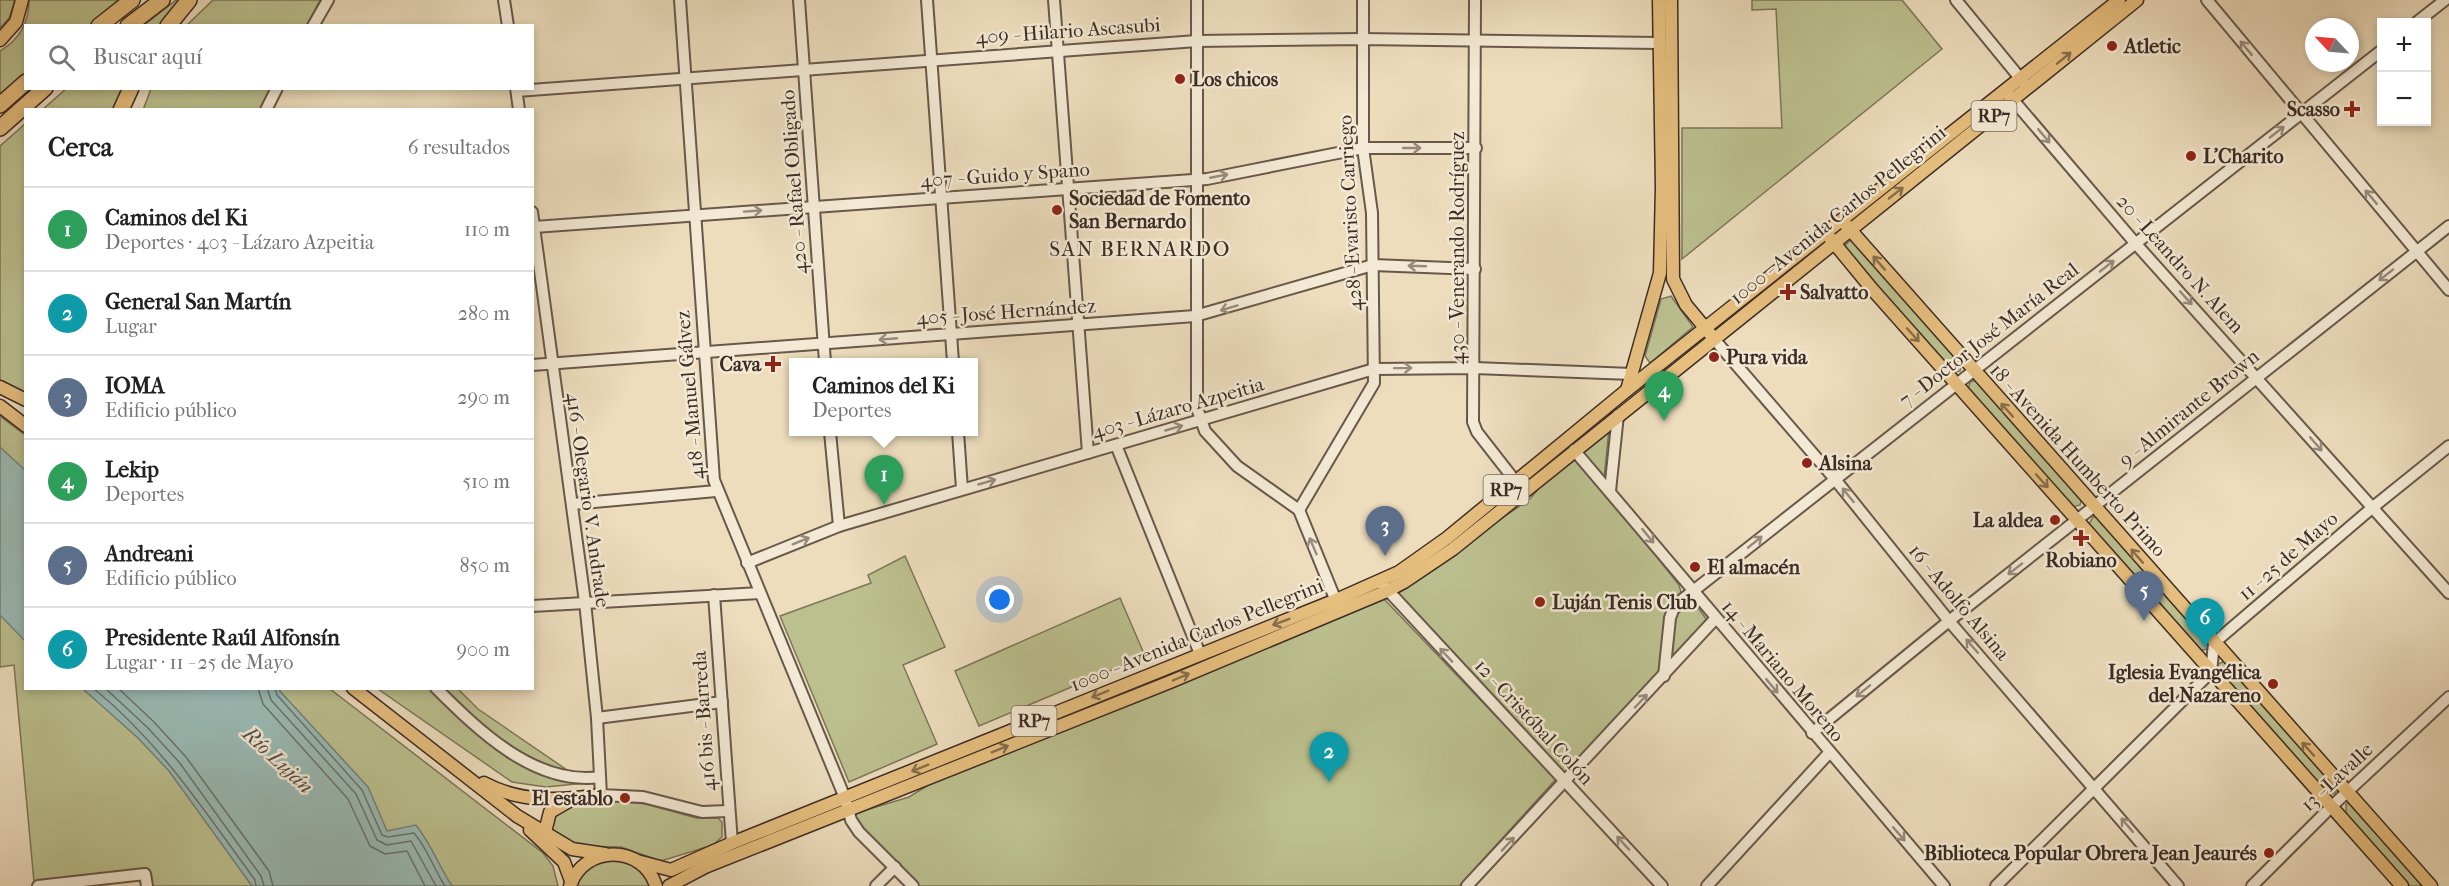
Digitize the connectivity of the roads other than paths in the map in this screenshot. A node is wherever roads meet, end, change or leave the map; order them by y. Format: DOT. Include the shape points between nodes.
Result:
graph roads {
  1 [pos="22,0"];
  2 [pos="132,0"];
  3 [pos="162,0"];
  4 [pos="189,0"];
  5 [pos="328,0"];
  6 [pos="504,0"];
  7 [pos="680,0"];
  8 [pos="799,0"];
  9 [pos="927,0"];
  10 [pos="1054,0"];
  11 [pos="1197,0"];
  12 [pos="1363,0"];
  13 [pos="1475,0"];
  14 [pos="1659,0"];
  15 [pos="1671,0"];
  16 [pos="1956,0"];
  17 [pos="2119,0"];
  18 [pos="2137,0"];
  19 [pos="2207,0"];
  20 [pos="2445,2"];
  21 [pos="2423,18"];
  22 [pos="102,24"];
  23 [pos="131,24"];
  24 [pos="170,24"];
  25 [pos="314,24"];
  26 [pos="507,24"];
  27 [pos="1362,39"];
  28 [pos="0,40"];
  29 [pos="1197,41"];
  30 [pos="1475,41"];
  31 [pos="1659,43"];
  32 [pos="1057,49"];
  33 [pos="2377,54"];
  34 [pos="931,59"];
  35 [pos="804,68"];
  36 [pos="686,77"];
  37 [pos="2024,83"];
  38 [pos="24,84"];
  39 [pos="534,89"];
  40 [pos="43,90"];
  41 [pos="130,90"];
  42 [pos="276,90"];
  43 [pos="516,90"];
  44 [pos="2010,96"];
  45 [pos="0,105"];
  46 [pos="122,108"];
  47 [pos="267,108"];
  48 [pos="519,108"];
  49 [pos="2300,113"];
  50 [pos="0,128"];
  51 [pos="1363,148"];
  52 [pos="1476,148"];
  53 [pos="1196,180"];
  54 [pos="1069,189"];
  55 [pos="941,198"];
  56 [pos="814,206"];
  57 [pos="694,216"];
  58 [pos="1846,224"];
  59 [pos="2449,226"];
  60 [pos="534,227"];
  61 [pos="1830,238"];
  62 [pos="2136,244"];
  63 [pos="2416,251"];
  64 [pos="1373,265"];
  65 [pos="1475,269"];
  66 [pos="2449,290"];
  67 [pos="1680,295"];
  68 [pos="1654,297"];
  69 [pos="1195,316"];
  70 [pos="1077,324"];
  71 [pos="1706,328"];
  72 [pos="951,333"];
  73 [pos="1714,339"];
  74 [pos="824,345"];
  75 [pos="703,353"];
  76 [pos="825,358"];
  77 [pos="953,358"];
  78 [pos="551,364"];
  79 [pos="534,365"];
  80 [pos="1475,368"];
  81 [pos="1374,369"];
  82 [pos="1972,370"];
  83 [pos="1632,374"];
  84 [pos="2257,376"];
  85 [pos="1957,383"];
  86 [pos="0,387"];
  87 [pos="1627,390"];
  88 [pos="24,399"];
  89 [pos="0,406"];
  90 [pos="1618,415"];
  91 [pos="1200,421"];
  92 [pos="24,424"];
  93 [pos="830,436"];
  94 [pos="958,436"];
  95 [pos="1116,446"];
  96 [pos="2449,446"];
  97 [pos="1574,450"];
  98 [pos="1088,453"];
  99 [pos="1834,478"];
  100 [pos="1516,482"];
  101 [pos="962,489"];
  102 [pos="717,491"];
  103 [pos="1611,491"];
  104 [pos="572,504"];
  105 [pos="2094,507"];
  106 [pos="2372,508"];
  107 [pos="1299,510"];
  108 [pos="2078,521"];
  109 [pos="839,526"];
  110 [pos="747,563"];
  111 [pos="1384,586"];
  112 [pos="1693,591"];
  113 [pos="760,593"];
  114 [pos="2449,593"];
  115 [pos="714,595"];
  116 [pos="585,602"];
  117 [pos="1338,605"];
  118 [pos="534,606"];
  119 [pos="1715,619"];
  120 [pos="1949,621"];
  121 [pos="2214,643"];
  122 [pos="1200,654"];
  123 [pos="2211,672"];
  124 [pos="1664,676"];
  125 [pos="356,690"];
  126 [pos="438,690"];
  127 [pos="2449,697"];
  128 [pos="722,702"];
  129 [pos="597,718"];
  130 [pos="1812,733"];
  131 [pos="1829,753"];
  132 [pos="449,763"];
  133 [pos="600,777"];
  134 [pos="1566,782"];
  135 [pos="2094,787"];
  136 [pos="2347,793"];
  137 [pos="601,795"];
  138 [pos="845,798"];
  139 [pos="573,799"];
  140 [pos="2331,807"];
  141 [pos="848,810"];
  142 [pos="728,811"];
  143 [pos="517,816"];
  144 [pos="545,832"];
  145 [pos="732,843"];
  146 [pos="605,854"];
  147 [pos="637,861"];
  148 [pos="895,867"];
  149 [pos="571,884"];
  150 [pos="38,886"];
  151 [pos="147,886"];
  152 [pos="656,886"];
  153 [pos="669,886"];
  154 [pos="876,886"];
  155 [pos="913,886"];
  156 [pos="1467,886"];
  157 [pos="1662,886"];
  158 [pos="1707,886"];
  159 [pos="1944,886"];
  160 [pos="1996,886"];
  161 [pos="2178,886"];
  162 [pos="2252,886"];
  163 [pos="2403,886"];
  164 [pos="2431,886"];
  1 -- 28 [label="main road" via="16,22"];
  2 -- 22 [label="highway"];
  3 -- 23 [label="highway"];
  4 -- 24 [label="highway"];
  5 -- 25 [label="street"];
  6 -- 26 [label="street"];
  7 -- 36 [label="street, 418 - Manuel Gálvez"];
  8 -- 35 [label="street, 420 - Rafael Obligado"];
  9 -- 34 [label="street"];
  10 -- 32 [label="street"];
  11 -- 29 [label="street"];
  12 -- 27 [label="street, 428 - Evaristo Carriego"];
  13 -- 30 [label="street, 430 - Venerando Rodríguez"];
  14 -- 31 [label="main road"];
  15 -- 67 [label="main road" via="1673,279"];
  16 -- 37 [label="street"];
  17 -- 37 [label="main road, 1000 - Avenida Carlos Pellegrini / RP7"];
  37 -- 18 [label="main road, 1000 - Avenida Carlos Pellegrini / RP7, one-way"];
  49 -- 19 [label="street, one-way"];
  20 -- 21 [label="street"];
  27 -- 29 [label="street, 409 - Hilario Ascasubi"];
  27 -- 30 [label="street, 409 - Hilario Ascasubi"];
  27 -- 51 [label="street, 428 - Evaristo Carriego"];
  29 -- 32 [label="street, 409 - Hilario Ascasubi"];
  29 -- 53 [label="street"];
  30 -- 31 [label="street, 409 - Hilario Ascasubi"];
  30 -- 52 [label="street, 430 - Venerando Rodríguez"];
  31 -- 68 [label="main road" via="1662,244"];
  32 -- 34 [label="street, 409 - Hilario Ascasubi"];
  32 -- 54 [label="street"];
  33 -- 49 [label="street, 7 - Doctor José María Real"];
  34 -- 35 [label="street, 409 - Hilario Ascasubi"];
  34 -- 55 [label="street"];
  35 -- 36 [label="street, 409 - Hilario Ascasubi"];
  35 -- 56 [label="street, 420 - Rafael Obligado"];
  36 -- 39 [label="street, 409 - Hilario Ascasubi"];
  36 -- 57 [label="street, 418 - Manuel Gálvez"];
  37 -- 44 [label="main road, 1000 - Avenida Carlos Pellegrini / RP7"];
  38 -- 45 [label="highway"];
  40 -- 50 [label="highway"];
  41 -- 46 [label="highway"];
  42 -- 47 [label="street"];
  43 -- 48 [label="street"];
  44 -- 58 [label="main road, 1000 - Avenida Carlos Pellegrini / RP7"];
  44 -- 62 [label="street, 20 - Leandro N. Alem, one-way"];
  62 -- 49 [label="street, 7 - Doctor José María Real, one-way"];
  63 -- 49 [label="street, one-way"];
  51 -- 52 [label="street, 407 - Guido y Spano, one-way"];
  53 -- 51 [label="street, 407 - Guido y Spano, one-way"];
  51 -- 64 [label="street, 428 - Evaristo Carriego" via="1371,202"];
  52 -- 65 [label="street, 430 - Venerando Rodríguez"];
  53 -- 54 [label="street, 407 - Guido y Spano"];
  53 -- 69 [label="street"];
  54 -- 55 [label="street, 407 - Guido y Spano"];
  54 -- 70 [label="street"];
  55 -- 56 [label="street, 407 - Guido y Spano"];
  55 -- 72 [label="street"];
  57 -- 56 [label="street, 407 - Guido y Spano, one-way"];
  56 -- 74 [label="street, 420 - Rafael Obligado"];
  57 -- 60 [label="street, 407 - Guido y Spano"];
  57 -- 75 [label="street, 418 - Manuel Gálvez"];
  58 -- 61 [label="main road, 1000 - Avenida Carlos Pellegrini / RP7"];
  82 -- 58 [label="main road, 18 - Avenida Humberto Primo, one-way"];
  59 -- 63 [label="street, 9 - Almirante Brown"];
  60 -- 78 [label="street, 416 - Olegario V. Andrade"];
  61 -- 71 [label="main road, 1000 - Avenida Carlos Pellegrini / RP7"];
  61 -- 73 [label="main road, 1000 - Avenida Carlos Pellegrini / RP7"];
  61 -- 85 [label="main road, 18 - Avenida Humberto Primo, one-way"];
  82 -- 62 [label="street, 7 - Doctor José María Real, one-way"];
  62 -- 84 [label="street, 20 - Leandro N. Alem, one-way"];
  63 -- 66 [label="street"];
  63 -- 84 [label="street, 9 - Almirante Brown, one-way"];
  65 -- 64 [label="street, 405 - José Hernández, one-way"];
  64 -- 69 [label="street, 405 - José Hernández, one-way"];
  64 -- 81 [label="street, 428 - Evaristo Carriego"];
  65 -- 80 [label="street, 430 - Venerando Rodríguez"];
  67 -- 68 [label="main road"];
  67 -- 71 [label="main road"];
  68 -- 83 [label="main road"];
  69 -- 70 [label="street, 405 - José Hernández"];
  69 -- 91 [label="street"];
  70 -- 72 [label="street, 405 - José Hernández"];
  70 -- 98 [label="street"];
  71 -- 73 [label="main road"];
  71 -- 87 [label="main road, 1000 - Avenida Carlos Pellegrini / RP7"];
  72 -- 74 [label="street, 405 - José Hernández, one-way"];
  72 -- 77 [label="street"];
  73 -- 90 [label="main road, 1000 - Avenida Carlos Pellegrini / RP7"];
  73 -- 99 [label="street, 16 - Adolfo Alsina"];
  74 -- 75 [label="street, 405 - José Hernández"];
  74 -- 76 [label="street, 420 - Rafael Obligado"];
  75 -- 78 [label="street, 405 - José Hernández"];
  75 -- 102 [label="street, 418 - Manuel Gálvez"];
  78 -- 79 [label="street, 405 - José Hernández"];
  78 -- 104 [label="street, 416 - Olegario V. Andrade"];
  81 -- 80 [label="street, 403 - Lázaro Azpeitia, one-way"];
  80 -- 83 [label="street, 403 - Lázaro Azpeitia"];
  80 -- 100 [label="street, 430 - Venerando Rodríguez" via="1473,422"];
  81 -- 91 [label="street, 403 - Lázaro Azpeitia"];
  81 -- 107 [label="street, 428 - Evaristo Carriego" via="1372,390"];
  82 -- 85 [label="street, 7 - Doctor José María Real"];
  105 -- 82 [label="main road, 18 - Avenida Humberto Primo, one-way"];
  83 -- 87 [label="main road"];
  84 -- 105 [label="street, 9 - Almirante Brown"];
  84 -- 106 [label="street, 20 - Leandro N. Alem, one-way"];
  85 -- 99 [label="street, 7 - Doctor José María Real"];
  85 -- 108 [label="main road, 18 - Avenida Humberto Primo, one-way"];
  86 -- 88 [label="main road"];
  87 -- 90 [label="main road"];
  87 -- 100 [label="main road, 1000 - Avenida Carlos Pellegrini / RP7"];
  89 -- 92 [label="main road"];
  90 -- 97 [label="main road, 1000 - Avenida Carlos Pellegrini / RP7"];
  90 -- 103 [label="street"];
  95 -- 91 [label="street, 403 - Lázaro Azpeitia, one-way"];
  91 -- 107 [label="street" via="1237,466"];
  93 -- 109 [label="street"];
  94 -- 101 [label="street"];
  95 -- 98 [label="street, 403 - Lázaro Azpeitia"];
  95 -- 122 [label="street"];
  96 -- 106 [label="street, 11 - 25 de Mayo"];
  97 -- 103 [label="street, 14 - Mariano Moreno"];
  97 -- 111 [label="main road, 1000 - Avenida Carlos Pellegrini / RP7" via="1453,549 1404,582"];
  101 -- 98 [label="street, 403 - Lázaro Azpeitia, one-way"];
  112 -- 99 [label="street, 7 - Doctor José María Real, one-way"];
  120 -- 99 [label="street, 16 - Adolfo Alsina, one-way"];
  100 -- 111 [label="main road, 1000 - Avenida Carlos Pellegrini / RP7"];
  101 -- 109 [label="street, 403 - Lázaro Azpeitia"];
  102 -- 104 [label="street"];
  102 -- 110 [label="street, 418 - Manuel Gálvez"];
  103 -- 112 [label="street, 14 - Mariano Moreno, one-way"];
  104 -- 116 [label="street, 416 - Olegario V. Andrade"];
  105 -- 108 [label="street, 9 - Almirante Brown"];
  121 -- 105 [label="main road, 18 - Avenida Humberto Primo, one-way"];
  106 -- 114 [label="street, 20 - Leandro N. Alem"];
  106 -- 121 [label="street, 11 - 25 de Mayo"];
  117 -- 107 [label="street, one-way"];
  108 -- 120 [label="street, 9 - Almirante Brown, one-way"];
  108 -- 123 [label="main road, 18 - Avenida Humberto Primo"];
  110 -- 109 [label="street, 403 - Lázaro Azpeitia, one-way"];
  110 -- 113 [label="street, 418 - Manuel Gálvez"];
  111 -- 117 [label="main road, 1000 - Avenida Carlos Pellegrini / RP7"];
  134 -- 111 [label="street, 12 - Cristóbal Colón, one-way"];
  112 -- 119 [label="street, 14 - Mariano Moreno"];
  112 -- 124 [label="street, 7 - Doctor José María Real" via="1670,618"];
  113 -- 115 [label="street"];
  113 -- 138 [label="street, 418 - Manuel Gálvez"];
  115 -- 116 [label="street"];
  115 -- 128 [label="street, 416 bis - Barreda"];
  116 -- 118 [label="street"];
  116 -- 129 [label="street, 416 - Olegario V. Andrade"];
  117 -- 122 [label="main road, 1000 - Avenida Carlos Pellegrini / RP7, one-way"];
  141 -- 117 [label="main road, 1000 - Avenida Carlos Pellegrini / RP7, one-way" via="1170,682"];
  119 -- 124 [label="street"];
  119 -- 130 [label="street, 14 - Mariano Moreno, one-way"];
  120 -- 130 [label="street, 9 - Almirante Brown, one-way"];
  135 -- 120 [label="street, 16 - Adolfo Alsina, one-way"];
  121 -- 123 [label="street"];
  136 -- 121 [label="main road, 18 - Avenida Humberto Primo, one-way"];
  122 -- 138 [label="main road, 1000 - Avenida Carlos Pellegrini / RP7, one-way"];
  123 -- 135 [label="street"];
  123 -- 140 [label="main road, 18 - Avenida Humberto Primo"];
  134 -- 124 [label="street, one-way"];
  125 -- 132 [label="main road"];
  126 -- 133 [label="street" via="468,721 513,753 565,776"];
  127 -- 136 [label="street, 13 - Lavalle"];
  128 -- 129 [label="street"];
  128 -- 142 [label="street, 416 bis - Barreda"];
  129 -- 133 [label="street, 416 - Olegario V. Andrade"];
  130 -- 131 [label="street, 14 - Mariano Moreno"];
  131 -- 158 [label="street"];
  131 -- 159 [label="street, 14 - Mariano Moreno, one-way"];
  132 -- 139 [label="main road" via="514,797"];
  132 -- 143 [label="main road"];
  133 -- 137 [label="street, 416 - Olegario V. Andrade"];
  156 -- 134 [label="street, one-way"];
  157 -- 134 [label="street, 12 - Cristóbal Colón, one-way"];
  135 -- 160 [label="street"];
  161 -- 135 [label="street, 16 - Adolfo Alsina, one-way"];
  136 -- 140 [label="street, 13 - Lavalle"];
  136 -- 164 [label="main road, 18 - Avenida Humberto Primo"];
  137 -- 139 [label="main road"];
  137 -- 142 [label="street" via="643,797 702,812"];
  138 -- 141 [label="street, 418 - Manuel Gálvez"];
  138 -- 145 [label="main road, 1000 - Avenida Carlos Pellegrini / RP7"];
  139 -- 144 [label="main road" via="550,812"];
  140 -- 162 [label="street, 13 - Lavalle"];
  140 -- 163 [label="main road, 18 - Avenida Humberto Primo"];
  141 -- 148 [label="street, 418 - Manuel Gálvez" via="859,832"];
  141 -- 153 [label="main road, 1000 - Avenida Carlos Pellegrini / RP7" via="705,867"];
  142 -- 145 [label="street, 416 bis - Barreda"];
  143 -- 144 [label="main road"];
  143 -- 149 [label="main road" via="564,862"];
  144 -- 146 [label="main road" via="580,852"];
  145 -- 147 [label="main road, 1000 - Avenida Carlos Pellegrini / RP7" via="671,870"];
  146 -- 147 [label="main road, RP7" via="621,854"];
  146 -- 149 [label="main road" via="585,864"];
  147 -- 152 [label="main road" via="648,870"];
  148 -- 154 [label="street"];
  148 -- 155 [label="street, 418 - Manuel Gálvez"];
  150 -- 151 [label="street" via="145,874"];
}
